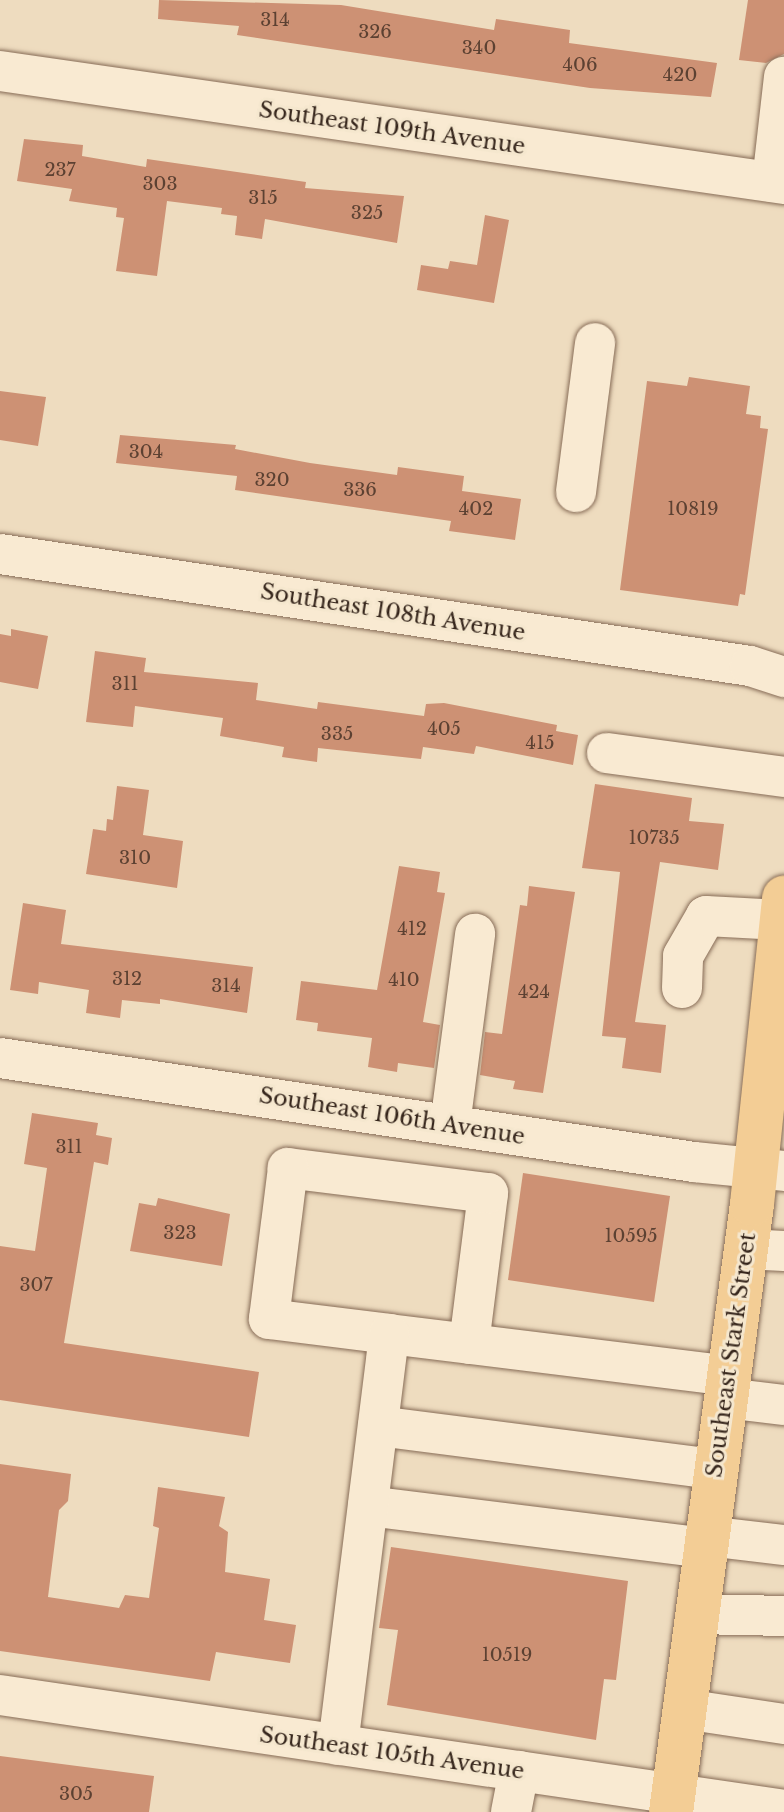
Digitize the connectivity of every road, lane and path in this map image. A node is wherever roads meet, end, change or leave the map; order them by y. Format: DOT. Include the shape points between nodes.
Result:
graph roads {
  1 [pos="0,71"];
  2 [pos="784,77"];
  3 [pos="778,183"];
  4 [pos="595,343"];
  5 [pos="576,492"];
  6 [pos="0,554"];
  7 [pos="784,677"];
  8 [pos="607,753"];
  9 [pos="784,777"];
  10 [pos="783,909"];
  11 [pos="475,934"];
  12 [pos="682,988"];
  13 [pos="0,1058"];
  14 [pos="450,1125"];
  15 [pos="768,1169"];
  16 [pos="765,1250"];
  17 [pos="389,1334"];
  18 [pos="469,1344"];
  19 [pos="727,1387"];
  20 [pos="784,1405"];
  21 [pos="378,1426"];
  22 [pos="716,1469"];
  23 [pos="368,1506"];
  24 [pos="706,1542"];
  25 [pos="784,1545"];
  26 [pos="697,1614"];
  27 [pos="784,1616"];
  28 [pos="0,1695"];
  29 [pos="684,1709"];
  30 [pos="784,1724"];
  31 [pos="338,1745"];
  32 [pos="519,1771"];
  33 [pos="672,1803"];
  34 [pos="784,1810"];
  35 [pos="511,1812"];
  1 -- 3 [label="street, Southeast 109th Avenue"];
  2 -- 3 [label="street"];
  4 -- 5 [label="street"];
  6 -- 7 [label="street, Southeast 108th Avenue" via="750,666"];
  8 -- 9 [label="street"];
  10 -- 12 [label="street" via="706,916 683,956"];
  10 -- 15 [label="main road, Southeast Stark Street"];
  11 -- 14 [label="street"];
  13 -- 14 [label="street, Southeast 106th Avenue"];
  14 -- 15 [label="street, Southeast 106th Avenue"];
  15 -- 16 [label="main road, Southeast Stark Street"];
  16 -- 19 [label="main road, Southeast Stark Street"];
  17 -- 18 [label="street"];
  17 -- 18 [label="street" via="269,1319 288,1168 488,1193"];
  17 -- 21 [label="street"];
  18 -- 19 [label="street"];
  19 -- 20 [label="street"];
  19 -- 22 [label="main road, Southeast Stark Street"];
  21 -- 22 [label="street"];
  21 -- 23 [label="street"];
  22 -- 24 [label="main road, Southeast Stark Street"];
  23 -- 24 [label="street"];
  23 -- 31 [label="street"];
  24 -- 25 [label="street"];
  24 -- 26 [label="main road, Southeast Stark Street"];
  26 -- 27 [label="street"];
  26 -- 29 [label="main road, Southeast Stark Street"];
  28 -- 31 [label="street, Southeast 105th Avenue"];
  29 -- 30 [label="street"];
  29 -- 33 [label="main road, Southeast Stark Street"];
  31 -- 32 [label="street, Southeast 105th Avenue"];
  32 -- 33 [label="street, Southeast 105th Avenue"];
  32 -- 35 [label="street"];
  33 -- 34 [label="street, Southeast 105th Avenue"];
}
